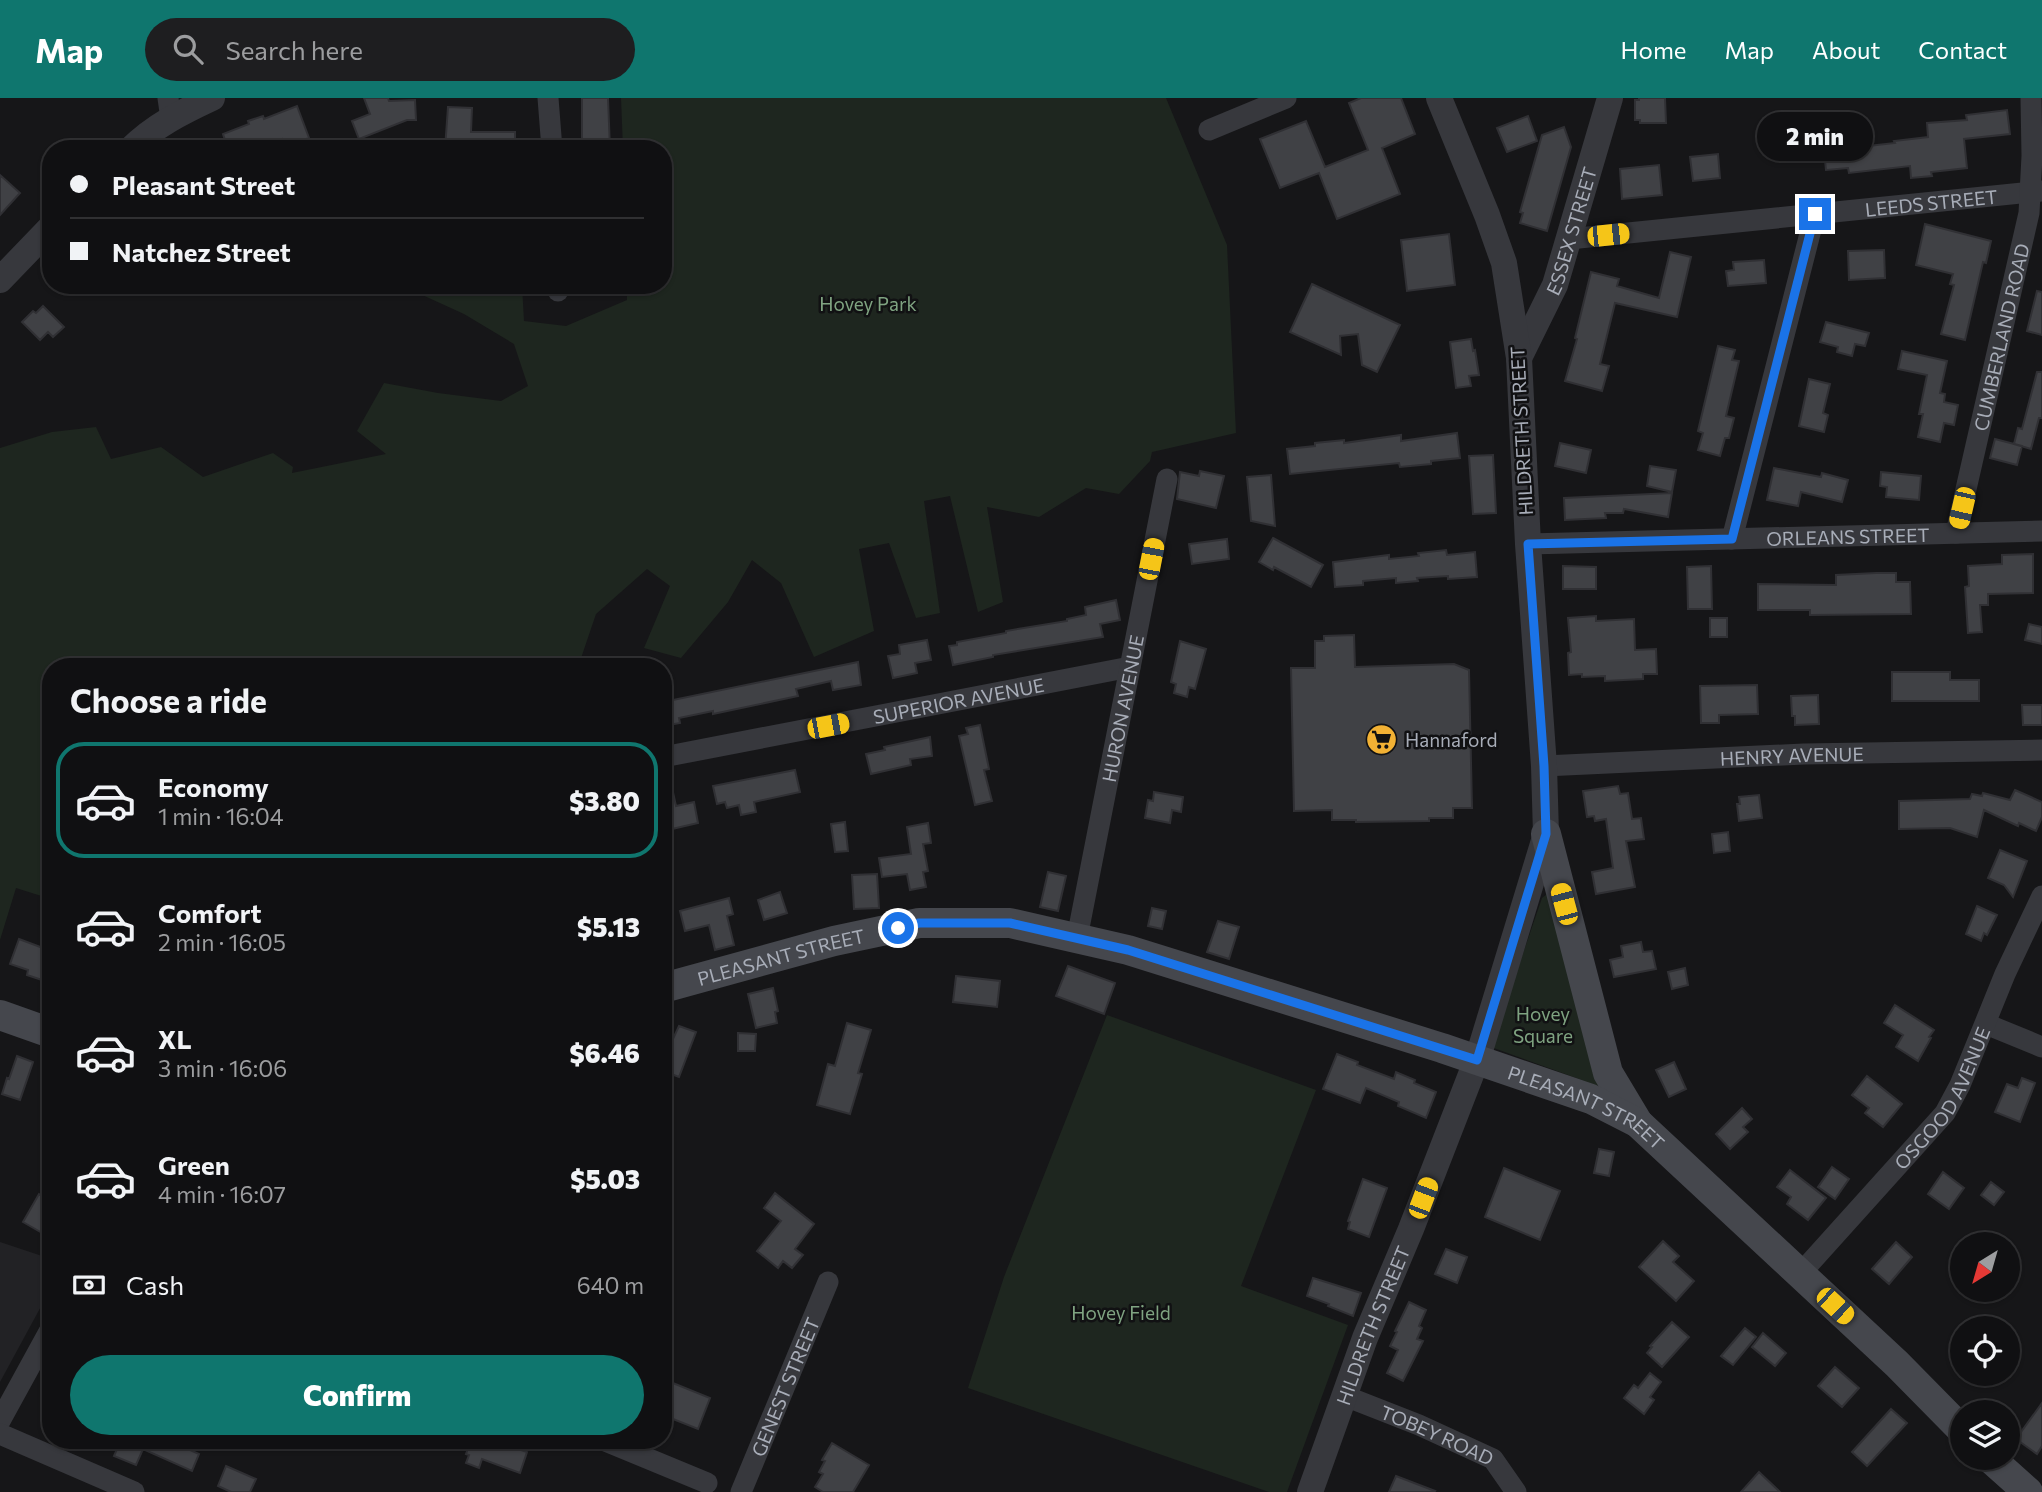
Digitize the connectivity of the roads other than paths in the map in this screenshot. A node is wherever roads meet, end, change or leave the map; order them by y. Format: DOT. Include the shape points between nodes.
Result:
graph roads {
  1 [pos="212,98"];
  2 [pos="548,98"];
  3 [pos="1286,98"];
  4 [pos="1439,98"];
  5 [pos="1610,98"];
  6 [pos="2031,98"];
  7 [pos="169,108"];
  8 [pos="1209,130"];
  9 [pos="140,140"];
  10 [pos="551,140"];
  11 [pos="2036,192"];
  12 [pos="1815,214"];
  13 [pos="42,237"];
  14 [pos="1569,239"];
  15 [pos="0,280"];
  16 [pos="1519,358"];
  17 [pos="1167,479"];
  18 [pos="2042,531"];
  19 [pos="1956,533"];
  20 [pos="1732,539"];
  21 [pos="1528,544"];
  22 [pos="1130,667"];
  23 [pos="2042,750"];
  24 [pos="672,755"];
  25 [pos="1544,766"];
  26 [pos="1546,834"];
  27 [pos="2042,896"];
  28 [pos="1077,938"];
  29 [pos="672,986"];
  30 [pos="0,1015"];
  31 [pos="1986,1024"];
  32 [pos="42,1029"];
  33 [pos="2042,1047"];
  34 [pos="1477,1060"];
  35 [pos="1638,1123"];
  36 [pos="1800,1274"];
  37 [pos="828,1282"];
  38 [pos="42,1344"];
  39 [pos="1345,1396"];
  40 [pos="1950,1418"];
  41 [pos="0,1421"];
  42 [pos="0,1434"];
  43 [pos="625,1449"];
  44 [pos="2003,1470"];
  45 [pos="707,1483"];
  46 [pos="134,1492"];
  47 [pos="741,1492"];
  48 [pos="1310,1492"];
  49 [pos="1516,1492"];
  50 [pos="2028,1492"];
  1 -- 7 [label="street"];
  2 -- 10 [label="street"];
  3 -- 8 [label="street"];
  4 -- 16 [label="street, HILDRETH STREET" via="1504,263"];
  5 -- 14 [label="street, ESSEX STREET"];
  6 -- 11 [label="street, CUMBERLAND ROAD"];
  7 -- 9 [label="street"];
  11 -- 12 [label="street, LEEDS STREET"];
  11 -- 19 [label="street, CUMBERLAND ROAD"];
  12 -- 14 [label="street, LEEDS STREET"];
  12 -- 20 [label="street"];
  13 -- 15 [label="street"];
  14 -- 16 [label="street, ESSEX STREET" via="1555,285"];
  16 -- 21 [label="street, HILDRETH STREET"];
  17 -- 22 [label="street, HURON AVENUE"];
  18 -- 19 [label="street, ORLEANS STREET"];
  19 -- 20 [label="street, ORLEANS STREET"];
  20 -- 21 [label="street, ORLEANS STREET"];
  21 -- 25 [label="street, HILDRETH STREET"];
  22 -- 24 [label="street, SUPERIOR AVENUE"];
  22 -- 28 [label="street, HURON AVENUE"];
  23 -- 25 [label="street, HENRY AVENUE" via="1804,754"];
  25 -- 26 [label="street, HILDRETH STREET"];
  26 -- 34 [label="street, HILDRETH STREET"];
  26 -- 35 [label="main road" via="1608,1073"];
  27 -- 31 [label="street, OSGOOD AVENUE"];
  28 -- 29 [label="main road, PLEASANT STREET" via="1010,923 919,923"];
  28 -- 34 [label="main road, PLEASANT STREET"];
  30 -- 32 [label="main road"];
  31 -- 33 [label="street"];
  31 -- 36 [label="street, OSGOOD AVENUE" via="1945,1113"];
  34 -- 35 [label="main road, PLEASANT STREET" via="1591,1098"];
  34 -- 39 [label="street, HILDRETH STREET"];
  35 -- 36 [label="main road, PLEASANT STREET"];
  36 -- 40 [label="main road, PLEASANT STREET"];
  37 -- 47 [label="street, GENEST STREET"];
  38 -- 41 [label="street"];
  39 -- 48 [label="street, HILDRETH STREET"];
  39 -- 49 [label="street, TOBEY ROAD" via="1493,1459"];
  42 -- 46 [label="street"];
  43 -- 45 [label="street"];
  44 -- 50 [label="main road"];
}
